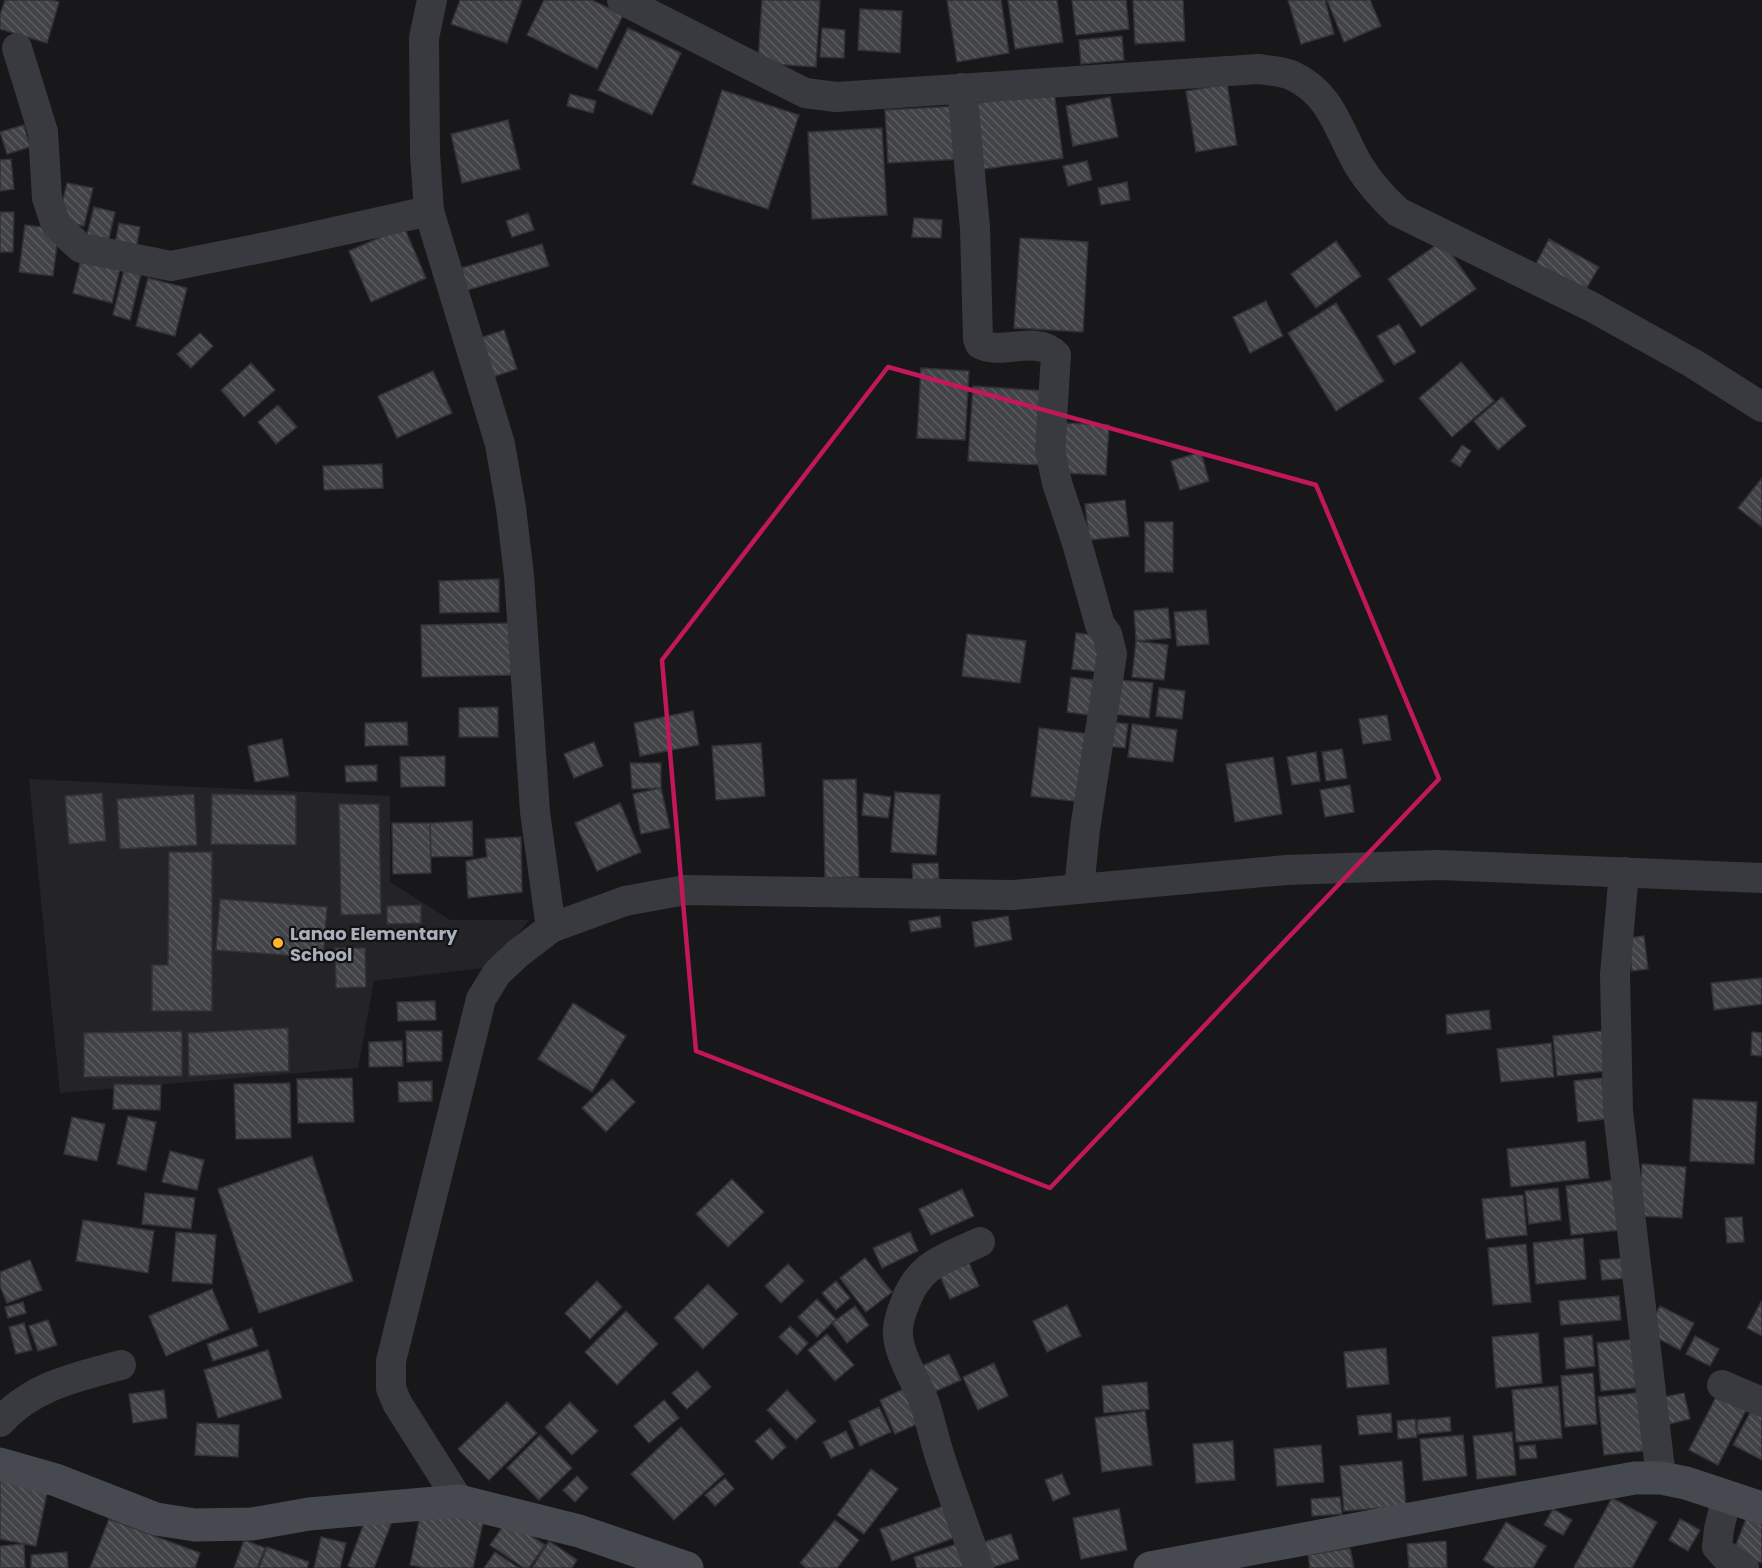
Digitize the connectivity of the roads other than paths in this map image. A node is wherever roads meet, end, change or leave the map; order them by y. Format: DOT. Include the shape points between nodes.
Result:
graph roads {
  1 [pos="432,0"];
  2 [pos="622,0"];
  3 [pos="17,48"];
  4 [pos="962,88"];
  5 [pos="429,211"];
  6 [pos="1762,406"];
  7 [pos="1624,872"];
  8 [pos="1762,878"];
  9 [pos="1079,889"];
  10 [pos="550,928"];
  11 [pos="980,1242"];
  12 [pos="121,1365"];
  13 [pos="1722,1385"];
  14 [pos="1762,1402"];
  15 [pos="0,1422"];
  16 [pos="0,1464"];
  17 [pos="1661,1478"];
  18 [pos="1727,1496"];
  19 [pos="459,1501"];
  20 [pos="1762,1508"];
  21 [pos="687,1568"];
  22 [pos="979,1568"];
  23 [pos="1150,1568"];
  24 [pos="1744,1568"];
  1 -- 5 [label="street" via="424,38"];
  2 -- 4 [label="street" via="805,93 836,97"];
  3 -- 5 [label="street" via="43,132 47,198 56,225 81,248 171,266"];
  4 -- 6 [label="street" via="1259,69 1290,75 1318,93 1339,122 1359,166 1380,196 1398,212 1592,307"];
  4 -- 9 [label="street" via="975,228 978,339 990,348 1042,347 1056,355 1050,450 1100,625 1107,634 1112,654"];
  5 -- 10 [label="street" via="500,444 511,508 535,812"];
  7 -- 8 [label="street"];
  7 -- 9 [label="street" via="1439,865 1286,870"];
  7 -- 17 [label="street" via="1615,975 1618,1111"];
  9 -- 10 [label="street" via="1013,895 685,890 625,901"];
  10 -- 19 [label="street" via="497,973 480,999 391,1361 391,1388 397,1403"];
  11 -- 22 [label="street" via="921,1273 900,1317 898,1335"];
  12 -- 15 [label="street" via="35,1393"];
  13 -- 14 [label="street"];
  16 -- 19 [label="street" via="56,1480 156,1519 195,1525 252,1524 309,1514"];
  17 -- 18 [label="street"];
  17 -- 23 [label="street" via="1581,1487"];
  18 -- 20 [label="street"];
  18 -- 24 [label="street" via="1717,1547"];
  19 -- 21 [label="street" via="579,1531"];
}
